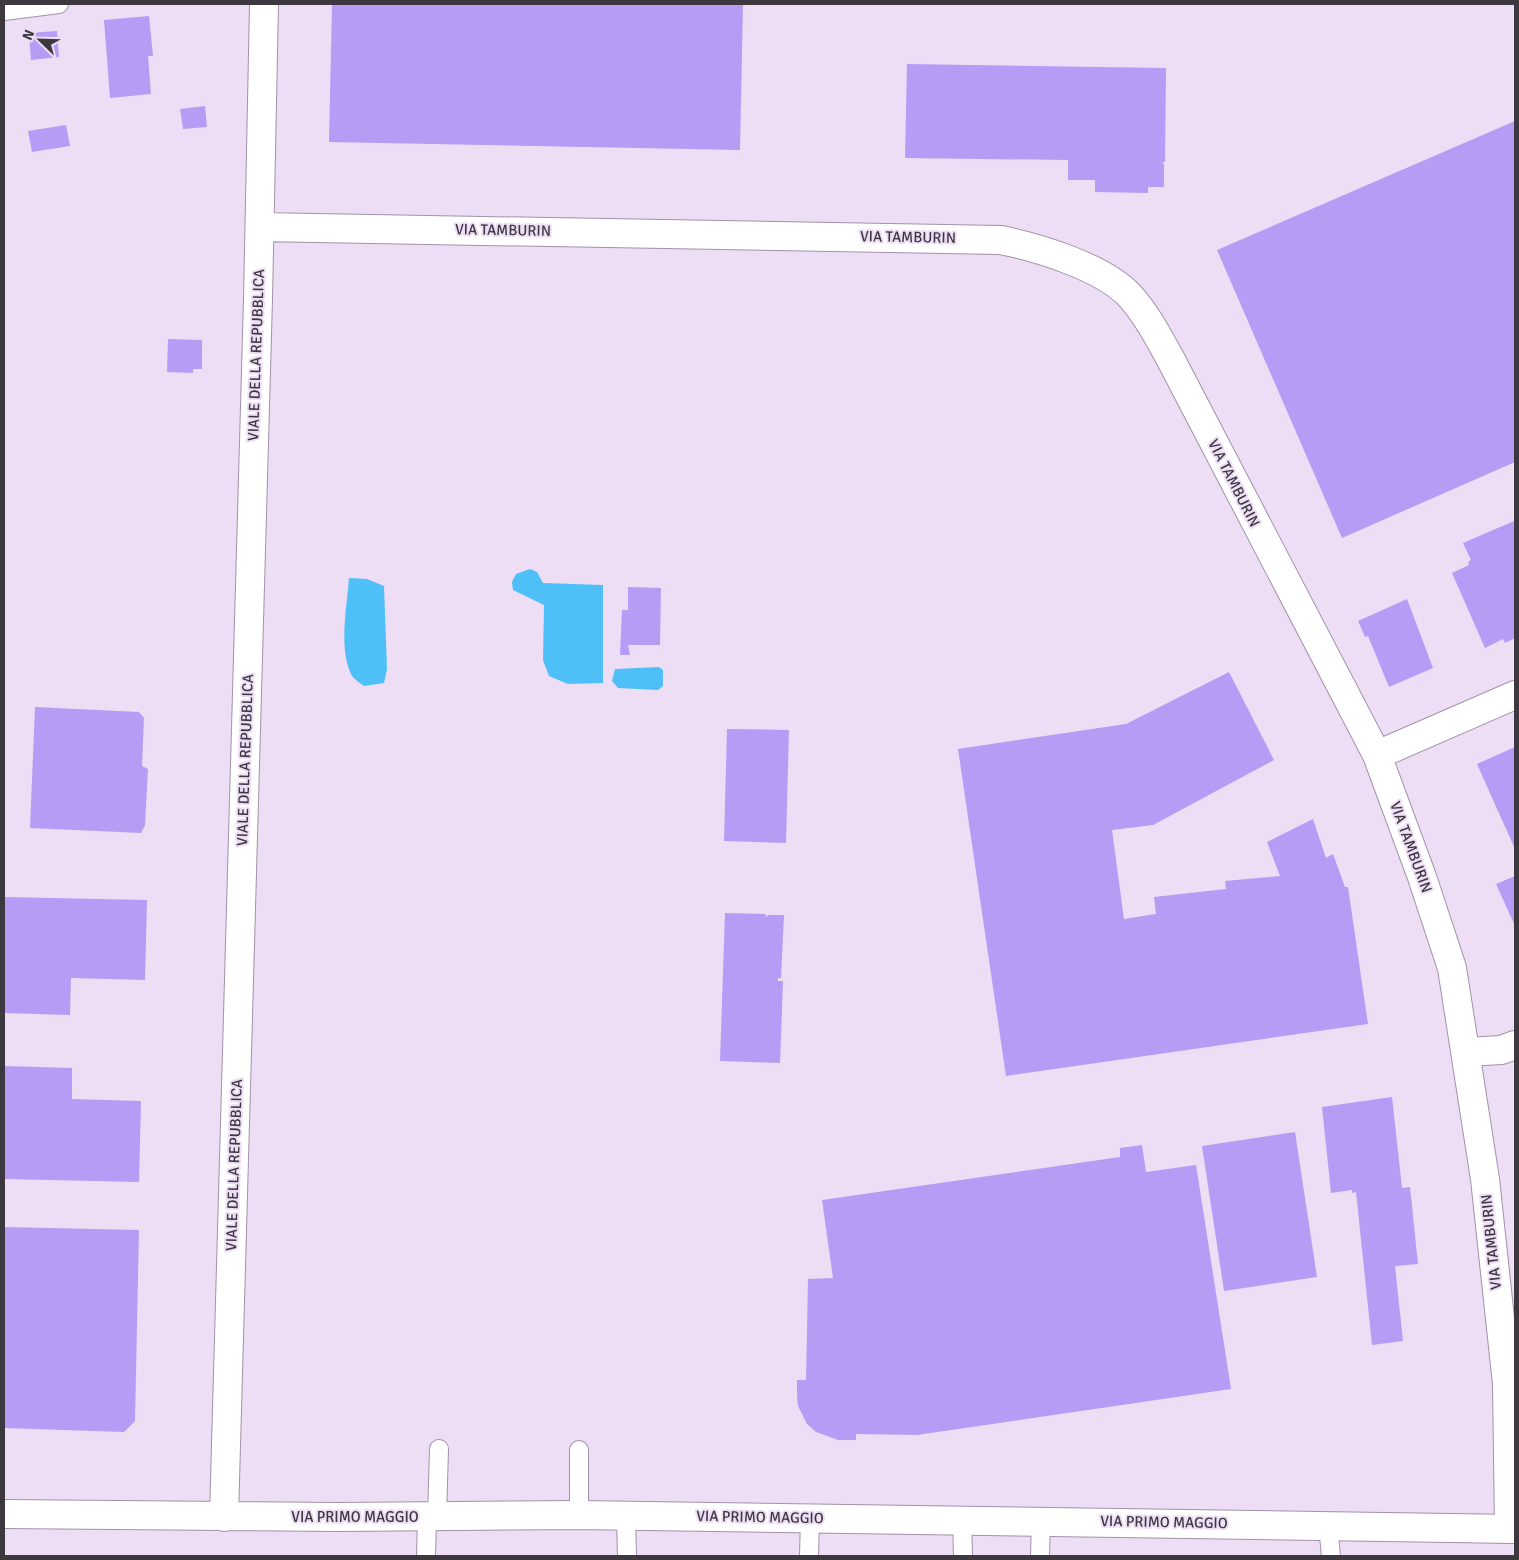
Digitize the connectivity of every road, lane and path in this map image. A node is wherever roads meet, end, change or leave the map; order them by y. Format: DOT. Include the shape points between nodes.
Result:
graph roads {
  1 [pos="59,4"];
  2 [pos="264,4"];
  3 [pos="4,11"];
  4 [pos="260,226"];
  5 [pos="1515,694"];
  6 [pos="1377,755"];
  7 [pos="1515,1045"];
  8 [pos="1466,1052"];
  9 [pos="1508,1327"];
  10 [pos="439,1449"];
  11 [pos="579,1450"];
  12 [pos="4,1514"];
  13 [pos="579,1515"];
  14 [pos="626,1516"];
  15 [pos="224,1517"];
  16 [pos="432,1517"];
  17 [pos="810,1518"];
  18 [pos="962,1519"];
  19 [pos="1041,1520"];
  20 [pos="1328,1526"];
  21 [pos="1512,1529"];
  22 [pos="426,1556"];
  23 [pos="627,1556"];
  24 [pos="809,1556"];
  25 [pos="963,1556"];
  26 [pos="1040,1556"];
  27 [pos="1331,1556"];
  1 -- 3 [label="lane"];
  2 -- 4 [label="street, VIALE DELLA REPUBBLICA"];
  4 -- 6 [label="street, VIA TAMBURIN" via="963,238 1002,240 1035,247 1078,264 1128,294 1148,318"];
  4 -- 15 [label="street, VIALE DELLA REPUBBLICA"];
  5 -- 6 [label="street"];
  6 -- 8 [label="street, VIA TAMBURIN" via="1452,968"];
  7 -- 8 [label="street" via="1501,1050"];
  8 -- 9 [label="street, VIA TAMBURIN"];
  9 -- 21 [label="street, VIA TAMBURIN"];
  10 -- 16 [label="lane"];
  11 -- 13 [label="lane"];
  12 -- 15 [label="street, VIA PRIMO MAGGIO"];
  13 -- 14 [label="street, VIA PRIMO MAGGIO"];
  13 -- 16 [label="street, VIA PRIMO MAGGIO"];
  14 -- 17 [label="street, VIA PRIMO MAGGIO"];
  14 -- 23 [label="lane"];
  15 -- 16 [label="street, VIA PRIMO MAGGIO"];
  16 -- 22 [label="lane"];
  17 -- 18 [label="street, VIA PRIMO MAGGIO"];
  17 -- 24 [label="lane"];
  18 -- 19 [label="street, VIA PRIMO MAGGIO"];
  18 -- 25 [label="lane"];
  19 -- 20 [label="street, VIA PRIMO MAGGIO"];
  19 -- 26 [label="lane"];
  20 -- 21 [label="street, VIA PRIMO MAGGIO"];
  20 -- 27 [label="lane"];
}
